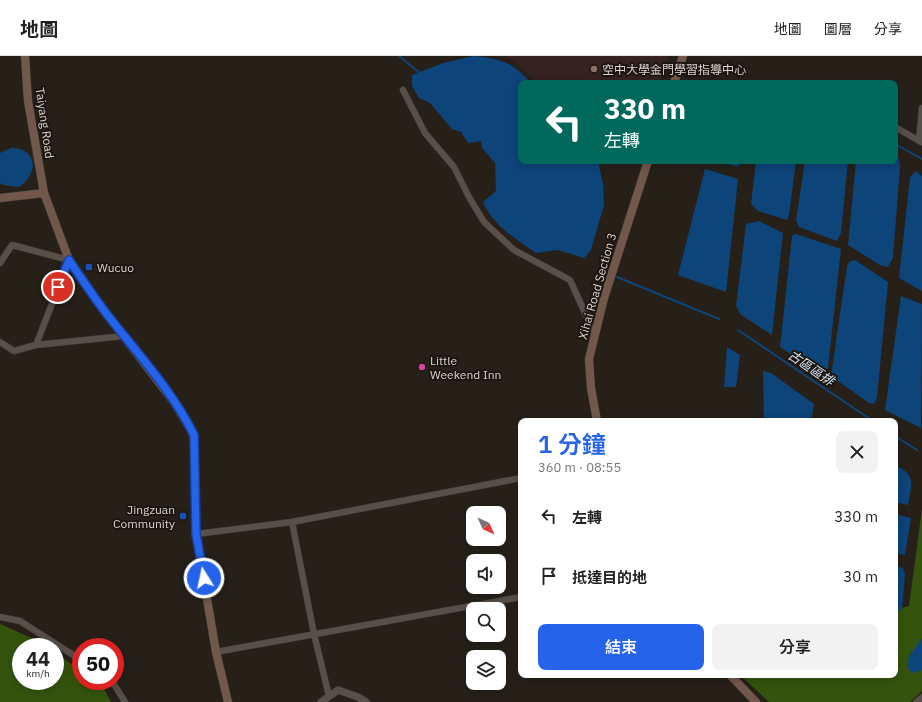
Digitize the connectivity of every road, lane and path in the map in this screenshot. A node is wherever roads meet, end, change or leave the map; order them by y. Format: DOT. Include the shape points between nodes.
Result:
graph roads {
  1 [pos="25,56"];
  2 [pos="683,56"];
  3 [pos="675,80"];
  4 [pos="402,90"];
  5 [pos="922,108"];
  6 [pos="898,129"];
  7 [pos="921,142"];
  8 [pos="647,164"];
  9 [pos="44,193"];
  10 [pos="0,198"];
  11 [pos="69,260"];
  12 [pos="0,263"];
  13 [pos="595,335"];
  14 [pos="124,336"];
  15 [pos="0,342"];
  16 [pos="36,345"];
  17 [pos="596,418"];
  18 [pos="518,479"];
  19 [pos="292,522"];
  20 [pos="196,534"];
  21 [pos="518,598"];
  22 [pos="0,617"];
  23 [pos="314,634"];
  24 [pos="216,652"];
  25 [pos="72,654"];
  26 [pos="733,678"];
  27 [pos="118,690"];
  28 [pos="329,696"];
  29 [pos="922,698"];
  30 [pos="125,702"];
  31 [pos="228,702"];
  32 [pos="321,702"];
  33 [pos="366,702"];
  34 [pos="756,702"];
  35 [pos="917,702"];
  1 -- 9 [label="main road, Taiyang Road" via="28,101"];
  2 -- 3 [label="main road"];
  4 -- 13 [label="street" via="425,133 454,167 484,222 514,250 570,280"];
  5 -- 7 [label="street"];
  6 -- 7 [label="street"];
  8 -- 13 [label="main road, Xihai Road Section 3" via="604,298"];
  9 -- 10 [label="main road"];
  9 -- 11 [label="main road, Taiyang Road"];
  11 -- 12 [label="street" via="12,245"];
  11 -- 14 [label="main road, Taiyang Road"];
  11 -- 16 [label="street"];
  13 -- 17 [label="main road, Xihai Road Section 3" via="590,365"];
  14 -- 16 [label="street"];
  14 -- 20 [label="main road, Taiyang Road" via="174,402 194,435"];
  15 -- 16 [label="street" via="14,351"];
  18 -- 19 [label="street"];
  19 -- 20 [label="street"];
  19 -- 23 [label="street"];
  20 -- 24 [label="main road, Taiyang Road"];
  21 -- 23 [label="street"];
  22 -- 25 [label="street" via="20,621"];
  23 -- 24 [label="street"];
  23 -- 28 [label="street"];
  24 -- 31 [label="main road, Taiyang Road"];
  26 -- 34 [label="main road"];
  27 -- 30 [label="street"];
  28 -- 32 [label="street"];
  28 -- 33 [label="street" via="338,690"];
  29 -- 35 [label="street"];
}
